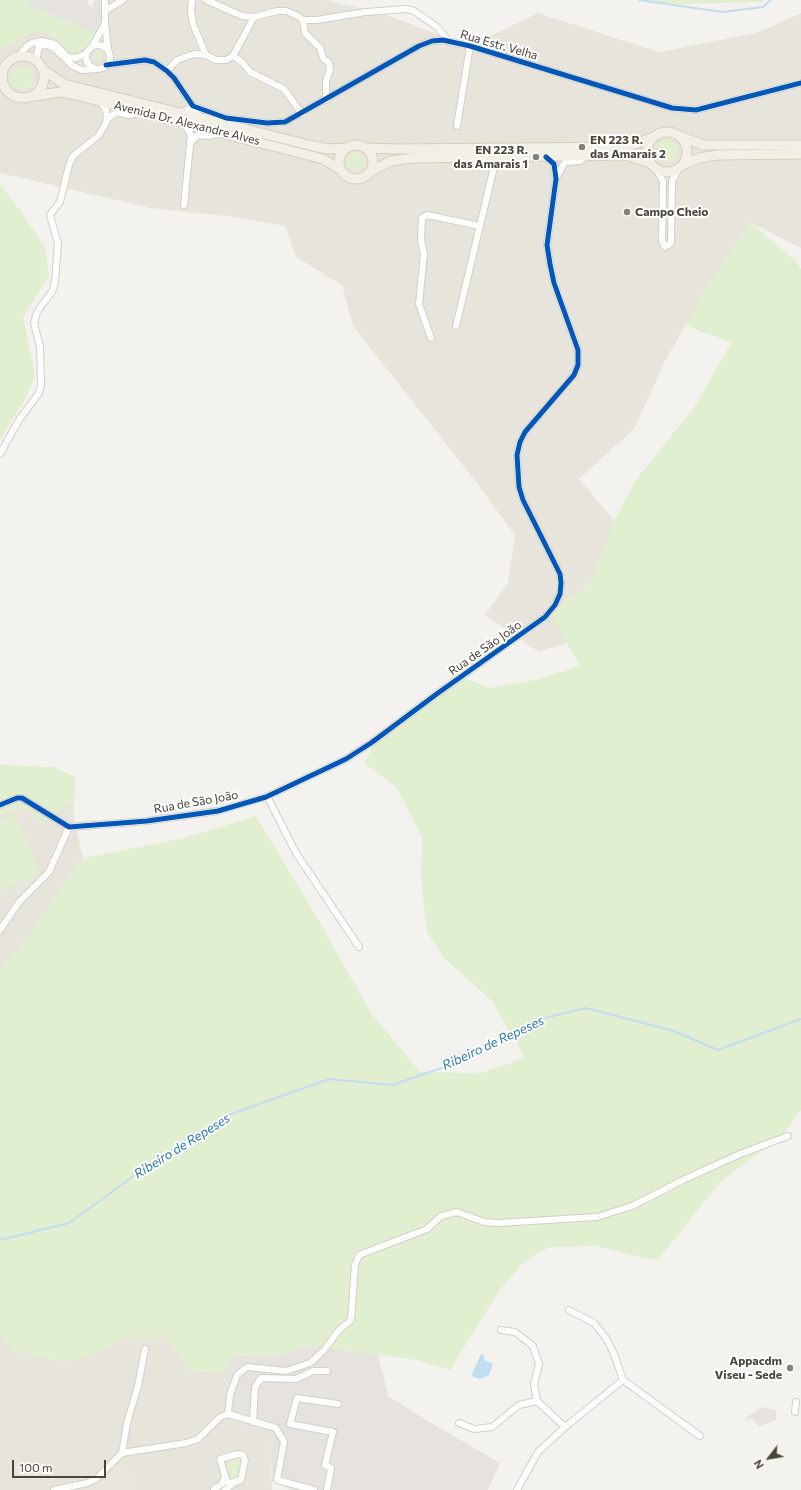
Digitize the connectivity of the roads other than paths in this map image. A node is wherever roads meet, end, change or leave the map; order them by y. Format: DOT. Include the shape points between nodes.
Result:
graph roads {
  1 [pos="105,0"];
  2 [pos="123,0"];
  3 [pos="192,0"];
  4 [pos="206,0"];
  5 [pos="105,11"];
  6 [pos="254,17"];
  7 [pos="302,20"];
  8 [pos="105,23"];
  9 [pos="449,41"];
  10 [pos="93,45"];
  11 [pos="470,46"];
  12 [pos="108,50"];
  13 [pos="86,54"];
  14 [pos="206,55"];
  15 [pos="233,56"];
  16 [pos="15,58"];
  17 [pos="36,61"];
  18 [pos="0,62"];
  19 [pos="106,65"];
  20 [pos="42,69"];
  21 [pos="96,69"];
  22 [pos="167,71"];
  23 [pos="801,83"];
  24 [pos="2,86"];
  25 [pos="29,97"];
  26 [pos="326,100"];
  27 [pos="100,101"];
  28 [pos="193,106"];
  29 [pos="142,112"];
  30 [pos="302,114"];
  31 [pos="182,117"];
  32 [pos="200,117"];
  33 [pos="107,119"];
  34 [pos="458,126"];
  35 [pos="223,132"];
  36 [pos="680,136"];
  37 [pos="652,138"];
  38 [pos="190,143"];
  39 [pos="801,145"];
  40 [pos="346,148"];
  41 [pos="366,148"];
  42 [pos="801,154"];
  43 [pos="586,156"];
  44 [pos="494,157"];
  45 [pos="546,157"];
  46 [pos="653,166"];
  47 [pos="682,166"];
  48 [pos="341,170"];
  49 [pos="370,172"];
  50 [pos="556,179"];
  51 [pos="184,205"];
  52 [pos="480,226"];
  53 [pos="456,326"];
  54 [pos="431,338"];
  55 [pos="0,454"];
  56 [pos="267,796"];
  57 [pos="0,805"];
  58 [pos="69,827"];
  59 [pos="0,930"];
  60 [pos="359,947"];
  61 [pos="788,1136"];
  62 [pos="569,1310"];
  63 [pos="501,1330"];
  64 [pos="145,1349"];
  65 [pos="327,1371"];
  66 [pos="623,1380"];
  67 [pos="537,1401"];
  68 [pos="796,1402"];
  69 [pos="338,1404"];
  70 [pos="795,1412"];
  71 [pos="228,1414"];
  72 [pos="253,1422"];
  73 [pos="459,1423"];
  74 [pos="565,1426"];
  75 [pos="700,1436"];
  76 [pos="122,1453"];
  77 [pos="225,1476"];
  78 [pos="237,1481"];
  79 [pos="79,1487"];
  80 [pos="54,1490"];
  81 [pos="213,1490"];
  82 [pos="225,1490"];
  83 [pos="314,1490"];
  84 [pos="327,1490"];
  85 [pos="517,1490"];
  1 -- 5 [label="street"];
  2 -- 5 [label="street"];
  3 -- 14 [label="street" via="193,24"];
  4 -- 6 [label="street" via="242,16"];
  5 -- 8 [label="street"];
  6 -- 7 [label="street" via="277,11 298,16"];
  6 -- 15 [label="street"];
  7 -- 9 [label="street" via="406,9 414,11 437,27"];
  7 -- 26 [label="street" via="305,33 320,48 323,58 329,64"];
  8 -- 10 [label="street"];
  8 -- 12 [label="street"];
  9 -- 11 [label="street, Rua Estr. Velha"];
  9 -- 26 [label="street, Rua Estr. Velha" via="432,41 419,46"];
  10 -- 12 [label="street" via="102,45"];
  10 -- 13 [label="street"];
  11 -- 23 [label="street, Rua Estr. Velha" via="672,108 696,110"];
  11 -- 34 [label="street"];
  12 -- 19 [label="street" via="110,58"];
  13 -- 16 [label="street" via="76,58 68,56 55,44 41,41 32,43"];
  13 -- 21 [label="street" via="89,65"];
  14 -- 15 [label="street" via="216,60 226,60"];
  14 -- 22 [label="street" via="194,54 177,60"];
  15 -- 30 [label="street" via="250,72 284,89"];
  16 -- 17 [label="main road" via="24,56"];
  16 -- 18 [label="main road"];
  16 -- 24 [label="main road" via="4,69"];
  17 -- 20 [label="main road"];
  17 -- 21 [label="street" via="39,46 48,45 73,66 82,70"];
  19 -- 21 [label="street"];
  19 -- 22 [label="street" via="145,60 154,62"];
  20 -- 25 [label="main road" via="44,76 40,89"];
  20 -- 31 [label="main road, Avenida Dr. Alexandre Alves" via="64,84"];
  22 -- 28 [label="street" via="183,89"];
  24 -- 25 [label="main road" via="15,96"];
  25 -- 27 [label="main road, Avenida Dr. Alexandre Alves" via="60,92"];
  26 -- 30 [label="street, Rua Estr. Velha"];
  27 -- 29 [label="main road, Avenida Dr. Alexandre Alves"];
  27 -- 33 [label="street" via="106,110"];
  28 -- 30 [label="street, Rua Estr. Velha" via="226,118 267,124 285,122"];
  28 -- 31 [label="street"];
  28 -- 32 [label="street"];
  29 -- 31 [label="main road, Avenida Dr. Alexandre Alves"];
  29 -- 33 [label="street" via="130,115 117,112"];
  31 -- 32 [label="main road, Avenida Dr. Alexandre Alves"];
  31 -- 35 [label="main road, Avenida Dr. Alexandre Alves"];
  31 -- 38 [label="street" via="191,135"];
  32 -- 40 [label="main road, Avenida Dr. Alexandre Alves" via="327,149"];
  33 -- 55 [label="street" via="98,136 73,156 60,202 50,215 58,244 55,282 53,290 37,312 34,323 40,347 41,385 39,393 19,420"];
  35 -- 38 [label="street" via="210,136 198,135"];
  35 -- 48 [label="main road, Avenida Dr. Alexandre Alves" via="323,159"];
  36 -- 37 [label="main road" via="669,131"];
  36 -- 39 [label="main road" via="703,145"];
  36 -- 47 [label="main road" via="688,152"];
  37 -- 41 [label="main road" via="626,147"];
  37 -- 46 [label="main road" via="647,150"];
  38 -- 51 [label="street"];
  40 -- 41 [label="main road" via="356,145"];
  40 -- 48 [label="main road" via="340,156"];
  41 -- 49 [label="main road" via="372,156 373,167"];
  42 -- 47 [label="main road" via="718,155 699,158"];
  43 -- 45 [label="main road"];
  43 -- 46 [label="main road" via="626,155"];
  43 -- 50 [label="street" via="580,161 565,162"];
  44 -- 45 [label="main road"];
  44 -- 49 [label="main road" via="397,159"];
  44 -- 52 [label="street"];
  45 -- 50 [label="street" via="554,164"];
  46 -- 47 [label="main road" via="668,172"];
  46 -- 47 [label="street" via="663,181 664,247 671,243 672,181"];
  48 -- 49 [label="main road" via="355,179"];
  50 -- 56 [label="street, Rua de São João" via="547,245 554,283 578,350 578,365 574,375 525,432 517,455 522,500 560,574 562,583 555,605 545,617 371,744 346,759"];
  52 -- 53 [label="street"];
  52 -- 54 [label="street" via="427,215 422,218 421,240 424,254 419,304"];
  56 -- 58 [label="street, Rua de São João" via="218,811 147,821"];
  56 -- 60 [label="street" via="296,853"];
  57 -- 58 [label="street" via="22,798"];
  58 -- 59 [label="street" via="49,872 19,902"];
  61 -- 71 [label="street" via="740,1154 632,1206 597,1218 498,1223 484,1222 457,1212 441,1216 427,1229 359,1255 354,1265 351,1320 310,1363 286,1371 247,1367 237,1375 230,1394"];
  62 -- 66 [label="street" via="594,1323 606,1338"];
  63 -- 67 [label="street" via="515,1332 533,1346 539,1364 534,1385"];
  64 -- 76 [label="street"];
  65 -- 72 [label="street" via="313,1371 296,1379 261,1378 255,1386"];
  66 -- 74 [label="street"];
  66 -- 75 [label="street"];
  67 -- 73 [label="street" via="519,1405 492,1427 474,1429"];
  67 -- 74 [label="street"];
  68 -- 70 [label="street"];
  69 -- 84 [label="street" via="297,1398 290,1424 333,1432 325,1465 331,1468"];
  71 -- 72 [label="street"];
  71 -- 76 [label="street" via="220,1417 198,1439"];
  72 -- 83 [label="street" via="276,1428 284,1442 277,1480"];
  74 -- 85 [label="street" via="538,1452"];
  76 -- 79 [label="street" via="96,1479"];
  77 -- 78 [label="street" via="230,1483"];
  77 -- 78 [label="street" via="220,1459 241,1454 245,1460 241,1480"];
  77 -- 81 [label="street" via="222,1484"];
  78 -- 82 [label="street"];
  79 -- 80 [label="street"];
}
